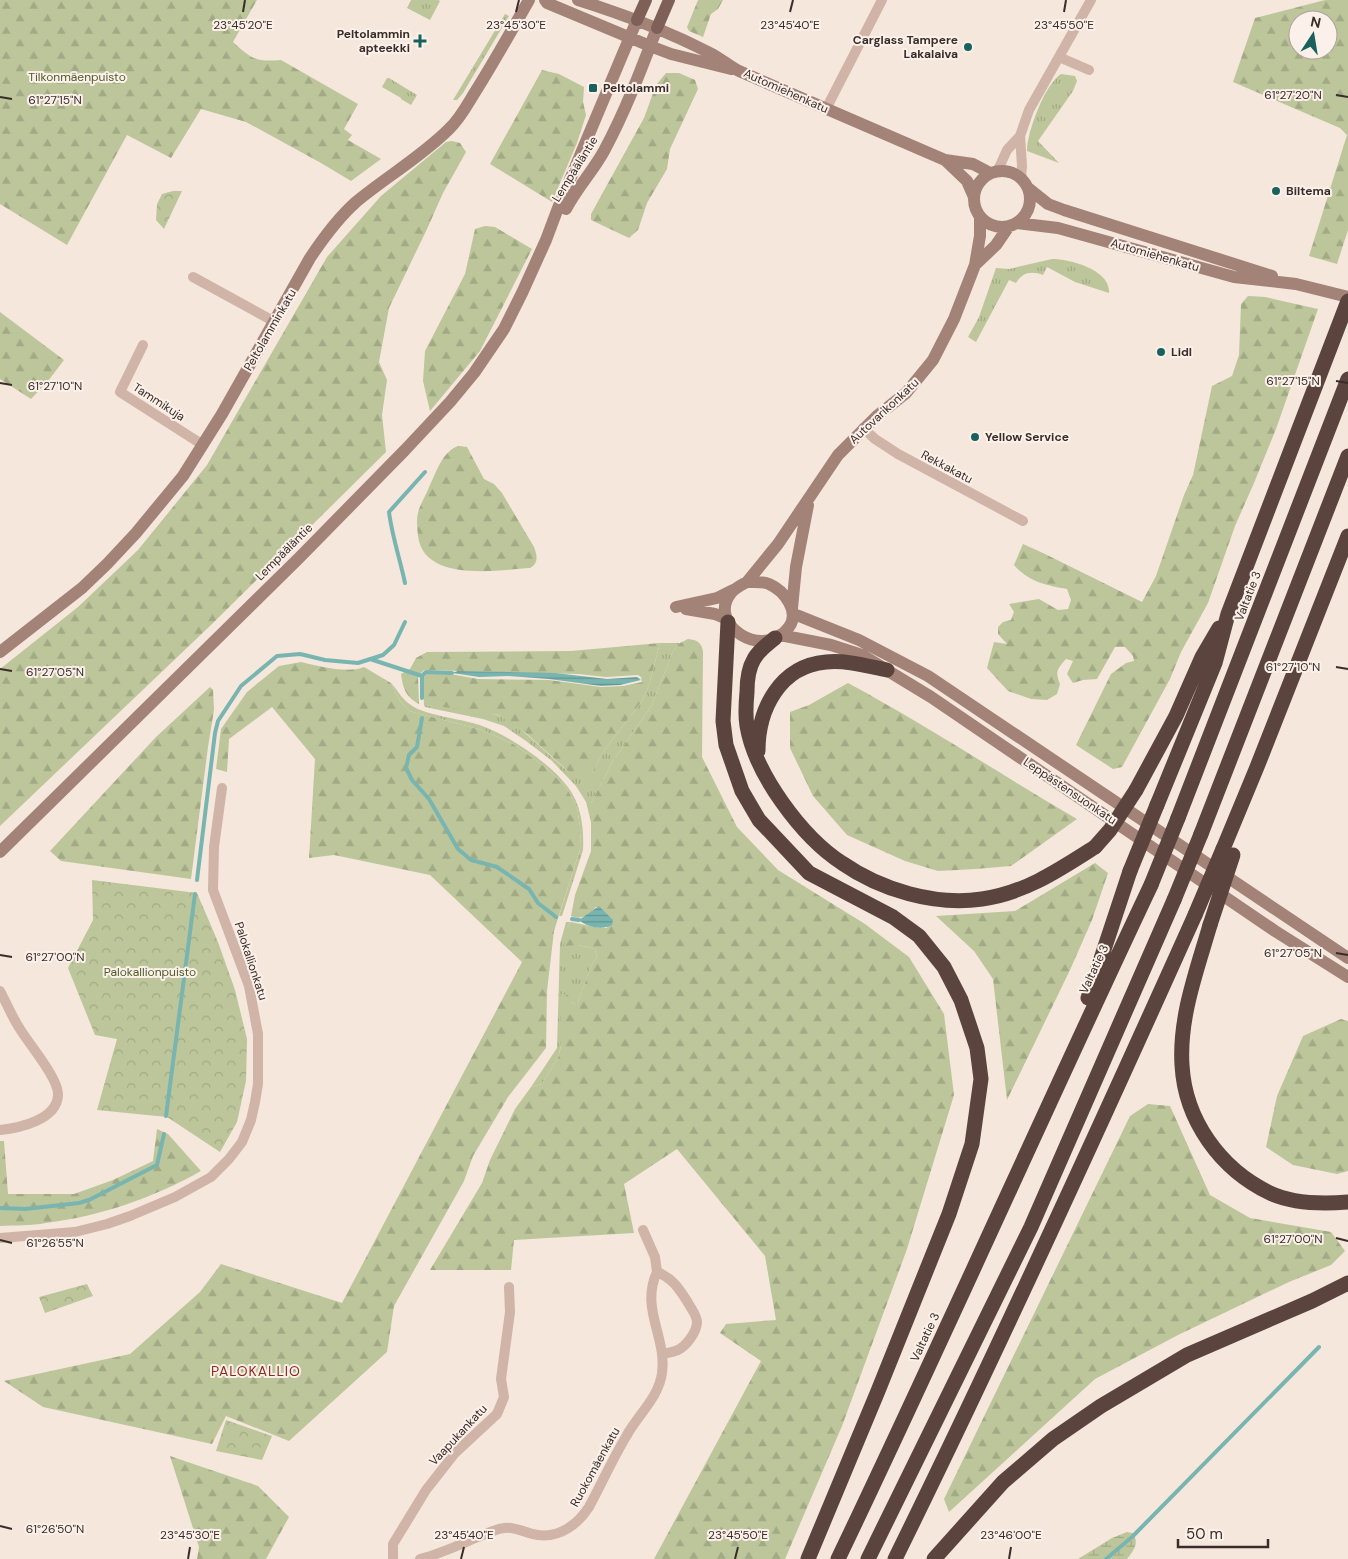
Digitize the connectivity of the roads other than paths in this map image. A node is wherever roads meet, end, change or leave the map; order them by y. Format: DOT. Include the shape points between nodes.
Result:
graph roads {
  1 [pos="529,0"];
  2 [pos="546,0"];
  3 [pos="578,0"];
  4 [pos="646,0"];
  5 [pos="669,0"];
  6 [pos="882,0"];
  7 [pos="1091,0"];
  8 [pos="637,20"];
  9 [pos="657,28"];
  10 [pos="630,38"];
  11 [pos="650,46"];
  12 [pos="1059,57"];
  13 [pos="736,70"];
  14 [pos="1089,70"];
  15 [pos="826,109"];
  16 [pos="1020,136"];
  17 [pos="945,160"];
  18 [pos="994,172"];
  19 [pos="1025,183"];
  20 [pos="974,197"];
  21 [pos="980,216"];
  22 [pos="1012,224"];
  23 [pos="546,240"];
  24 [pos="975,265"];
  25 [pos="193,277"];
  26 [pos="1296,284"];
  27 [pos="1348,297"];
  28 [pos="1348,301"];
  29 [pos="275,322"];
  30 [pos="142,345"];
  31 [pos="1348,379"];
  32 [pos="863,428"];
  33 [pos="203,445"];
  34 [pos="1348,456"];
  35 [pos="810,498"];
  36 [pos="1023,522"];
  37 [pos="1348,536"];
  38 [pos="747,582"];
  39 [pos="735,589"];
  40 [pos="793,611"];
  41 [pos="1228,614"];
  42 [pos="727,620"];
  43 [pos="778,637"];
  44 [pos="1,648"];
  45 [pos="887,670"];
  46 [pos="758,760"];
  47 [pos="222,788"];
  48 [pos="0,852"];
  49 [pos="1228,852"];
  50 [pos="1348,958"];
  51 [pos="1348,977"];
  52 [pos="0,992"];
  53 [pos="1066,1066"];
  54 [pos="0,1130"];
  55 [pos="1348,1202"];
  56 [pos="643,1230"];
  57 [pos="0,1238"];
  58 [pos="657,1272"];
  59 [pos="1348,1283"];
  60 [pos="509,1288"];
  61 [pos="663,1354"];
  62 [pos="393,1559"];
  63 [pos="420,1559"];
  64 [pos="808,1559"];
  65 [pos="838,1559"];
  66 [pos="868,1559"];
  67 [pos="895,1559"];
  68 [pos="934,1559"];
  1 -- 29 [label="main road, Peltolamminkatu" via="459,118 436,141 357,202 332,226 310,258"];
  2 -- 10 [label="main road, Automiehenkatu"];
  3 -- 8 [label="main road, Automiehenkatu"];
  4 -- 8 [label="main road, Lempääläntie"];
  5 -- 9 [label="main road, Lempääläntie"];
  6 -- 15 [label="street"];
  7 -- 12 [label="street"];
  8 -- 9 [label="main road, Automiehenkatu"];
  8 -- 10 [label="main road, Lempääläntie"];
  9 -- 11 [label="main road, Lempääläntie"];
  9 -- 13 [label="main road, Automiehenkatu" via="712,54"];
  10 -- 11 [label="main road, Automiehenkatu"];
  10 -- 23 [label="main road, Lempääläntie"];
  11 -- 13 [label="main road, Automiehenkatu"];
  11 -- 23 [label="main road, Lempääläntie" via="603,153"];
  12 -- 14 [label="street"];
  12 -- 16 [label="street" via="1036,97"];
  13 -- 15 [label="main road, Automiehenkatu"];
  15 -- 17 [label="main road, Automiehenkatu"];
  16 -- 18 [label="street"];
  16 -- 19 [label="street"];
  17 -- 18 [label="main road, Automiehenkatu" via="973,164"];
  17 -- 20 [label="main road, Automiehenkatu" via="967,181"];
  18 -- 19 [label="main road" via="1014,173"];
  18 -- 20 [label="main road" via="980,181"];
  19 -- 22 [label="main road" via="1030,196 1027,212"];
  19 -- 26 [label="main road, Automiehenkatu" via="1048,204 1064,210"];
  20 -- 21 [label="main road"];
  21 -- 22 [label="main road" via="993,225"];
  21 -- 24 [label="main road, Autovarikonkatu"];
  22 -- 24 [label="main road, Autovarikonkatu"];
  22 -- 26 [label="main road, Automiehenkatu" via="1058,228 1234,277"];
  23 -- 48 [label="main road, Lempääläntie" via="504,329 450,402 285,571"];
  24 -- 32 [label="main road, Autovarikonkatu" via="954,319 933,360 906,393"];
  25 -- 29 [label="street"];
  26 -- 27 [label="main road, Automiehenkatu"];
  28 -- 41 [label="highway"];
  29 -- 33 [label="main road, Peltolamminkatu"];
  30 -- 33 [label="street, Tammikuja" via="120,392"];
  31 -- 53 [label="highway, Valtatie 3, bridge" via="1178,818"];
  32 -- 35 [label="main road, Autovarikonkatu" via="838,454"];
  32 -- 36 [label="street, Rekkakatu" via="892,451"];
  33 -- 44 [label="main road, Peltolamminkatu" via="163,502 107,564 82,588"];
  34 -- 66 [label="highway, bridge" via="1174,900 1031,1226"];
  35 -- 38 [label="main road, Autovarikonkatu"];
  35 -- 40 [label="main road, Autovarikonkatu" via="799,547"];
  37 -- 49 [label="highway" via="1257,767"];
  38 -- 39 [label="main road"];
  38 -- 40 [label="main road" via="770,584"];
  39 -- 42 [label="main road" via="726,606"];
  39 -- 42 [label="main road" via="717,598 676,607"];
  40 -- 43 [label="main road" via="791,624"];
  40 -- 50 [label="main road, Leppästensuonkatu" via="859,640 928,676"];
  41 -- 46 [label="highway, bridge" via="1202,657 1176,716 1136,790 1110,830 1094,847 1044,878 1005,894 981,899 924,897 867,879 840,862 807,833 783,805"];
  41 -- 53 [label="highway, bridge" via="1215,663 1130,871"];
  42 -- 43 [label="main road" via="743,637 752,641"];
  42 -- 64 [label="highway" via="723,721 726,745 742,792 759,820 809,873 893,917 919,936 944,966 961,1000 977,1048 981,1080 972,1144 949,1214"];
  43 -- 45 [label="main road, Leppästensuonkatu" via="831,645 862,655"];
  43 -- 46 [label="highway" via="754,660 748,678 747,726"];
  45 -- 46 [label="highway" via="849,662 825,662 807,666 790,676 777,687 767,704 761,722"];
  45 -- 51 [label="main road, Leppästensuonkatu" via="932,696 1275,931"];
  47 -- 57 [label="street, Palokallionkatu" via="214,847 213,890 249,986 258,1034 258,1084 251,1120 242,1142 211,1177 176,1197 130,1216 75,1232"];
  49 -- 55 [label="highway, bridge" via="1193,982 1183,1038 1184,1081 1194,1117 1218,1153 1270,1194 1310,1202"];
  49 -- 67 [label="highway, bridge" via="1195,915 962,1424"];
  52 -- 54 [label="street" via="52,1078 58,1095 44,1116 32,1123"];
  53 -- 65 [label="highway, Valtatie 3"];
  56 -- 58 [label="street, Ruokomäenkatu" via="655,1257"];
  58 -- 61 [label="street, Ruokomäenkatu" via="650,1302"];
  58 -- 61 [label="street" via="669,1277 678,1287 697,1321 695,1331 679,1350"];
  59 -- 68 [label="highway" via="1187,1355 1101,1406 1053,1439 1003,1482"];
  60 -- 62 [label="street, Vaapukankatu" via="510,1312 501,1379 504,1396 497,1414 455,1453 426,1490 393,1544"];
  61 -- 63 [label="street, Ruokomäenkatu" via="658,1390 627,1435 590,1506 574,1524 565,1530 538,1536 504,1528"];
}
